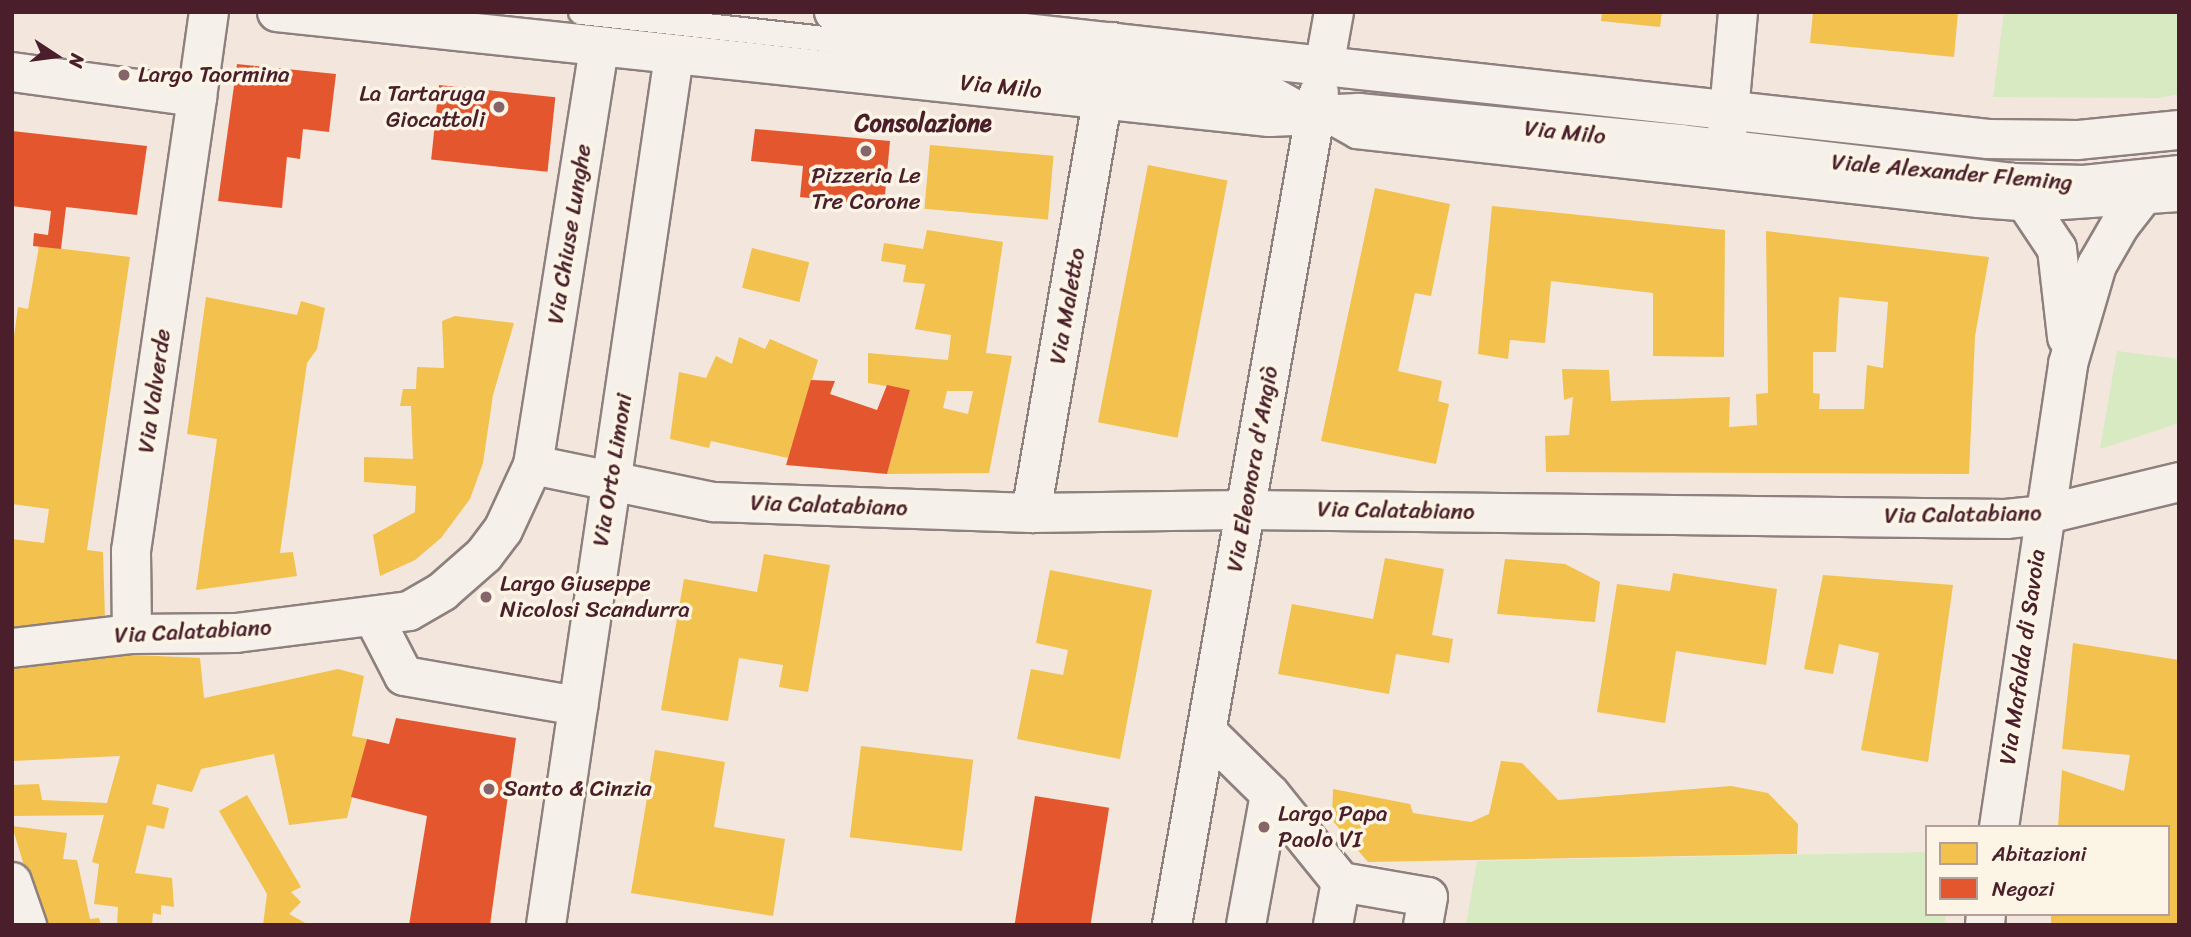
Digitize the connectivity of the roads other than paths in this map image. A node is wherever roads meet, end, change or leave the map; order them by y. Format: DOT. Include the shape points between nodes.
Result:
graph roads {
  1 [pos="209,12"];
  2 [pos="277,12"];
  3 [pos="581,12"];
  4 [pos="834,12"];
  5 [pos="1334,12"];
  6 [pos="1738,12"];
  7 [pos="599,48"];
  8 [pos="674,56"];
  9 [pos="1324,67"];
  10 [pos="1108,70"];
  11 [pos="12,72"];
  12 [pos="197,97"];
  13 [pos="1729,111"];
  14 [pos="1315,116"];
  15 [pos="2179,130"];
  16 [pos="1726,150"];
  17 [pos="2163,189"];
  18 [pos="2023,196"];
  19 [pos="2068,364"];
  20 [pos="533,465"];
  21 [pos="611,481"];
  22 [pos="2179,482"];
  23 [pos="1246,510"];
  24 [pos="1031,513"];
  25 [pos="2043,515"];
  26 [pos="374,618"];
  27 [pos="132,634"];
  28 [pos="12,648"];
  29 [pos="578,706"];
  30 [pos="1207,732"];
  31 [pos="1270,794"];
  32 [pos="1998,825"];
  33 [pos="12,882"];
  34 [pos="1341,882"];
  35 [pos="27,925"];
  36 [pos="546,925"];
  37 [pos="1172,925"];
  38 [pos="1247,925"];
  39 [pos="1333,925"];
  40 [pos="1423,925"];
  1 -- 12 [label="street, Via Valverde"];
  2 -- 7 [label="street, Via Milo"];
  3 -- 10 [label="lane"];
  4 -- 10 [label="street, Via Milo"];
  5 -- 9 [label="street, Via Eleonora d'Angiò"];
  6 -- 13 [label="street"];
  7 -- 8 [label="street, Via Milo"];
  7 -- 20 [label="street, Via Chiuse Lunghe"];
  8 -- 10 [label="street, Via Milo"];
  8 -- 21 [label="street, Via Orto Limoni"];
  9 -- 10 [label="street, Via Milo"];
  9 -- 13 [label="street, Via Milo"];
  9 -- 14 [label="street, Via Eleonora d'Angiò"];
  10 -- 14 [label="street, Via Milo" via="1269,117"];
  10 -- 24 [label="street, Via Maletto"];
  11 -- 12 [label="street"];
  12 -- 27 [label="street, Via Valverde" via="131,551"];
  13 -- 15 [label="street, Viale Alexander Fleming" via="1988,139 2078,140"];
  13 -- 16 [label="street"];
  14 -- 16 [label="street, Via Milo" via="1359,113"];
  14 -- 18 [label="lane" via="1356,136"];
  14 -- 23 [label="street, Via Eleonora d'Angiò"];
  16 -- 18 [label="street, Viale Alexander Fleming"];
  17 -- 18 [label="street, Viale Alexander Fleming" via="2084,185"];
  17 -- 19 [label="street" via="2097,265"];
  18 -- 19 [label="street" via="2057,250"];
  19 -- 25 [label="street, Via Mafalda di Savoia"];
  20 -- 21 [label="street, Via Calatabiano"];
  20 -- 26 [label="street, Via Calatabiano" via="503,530 464,574 409,611"];
  21 -- 24 [label="street, Via Calatabiano" via="714,502"];
  21 -- 29 [label="street, Via Orto Limoni"];
  22 -- 25 [label="street, Via Calatabiano"];
  23 -- 24 [label="street, Via Calatabiano"];
  23 -- 25 [label="street, Via Calatabiano" via="2006,519"];
  23 -- 30 [label="street, Via Eleonora d'Angiò"];
  25 -- 32 [label="street, Via Mafalda di Savoia"];
  26 -- 27 [label="street, Via Calatabiano" via="236,633"];
  26 -- 29 [label="street" via="404,676"];
  27 -- 28 [label="street, Via Calatabiano"];
  29 -- 36 [label="street, Via Orto Limoni"];
  30 -- 31 [label="street"];
  30 -- 37 [label="street, Via Eleonora d'Angiò"];
  31 -- 34 [label="street"];
  31 -- 38 [label="street"];
  33 -- 35 [label="street"];
  34 -- 39 [label="street"];
  34 -- 40 [label="street" via="1428,897"];
}
